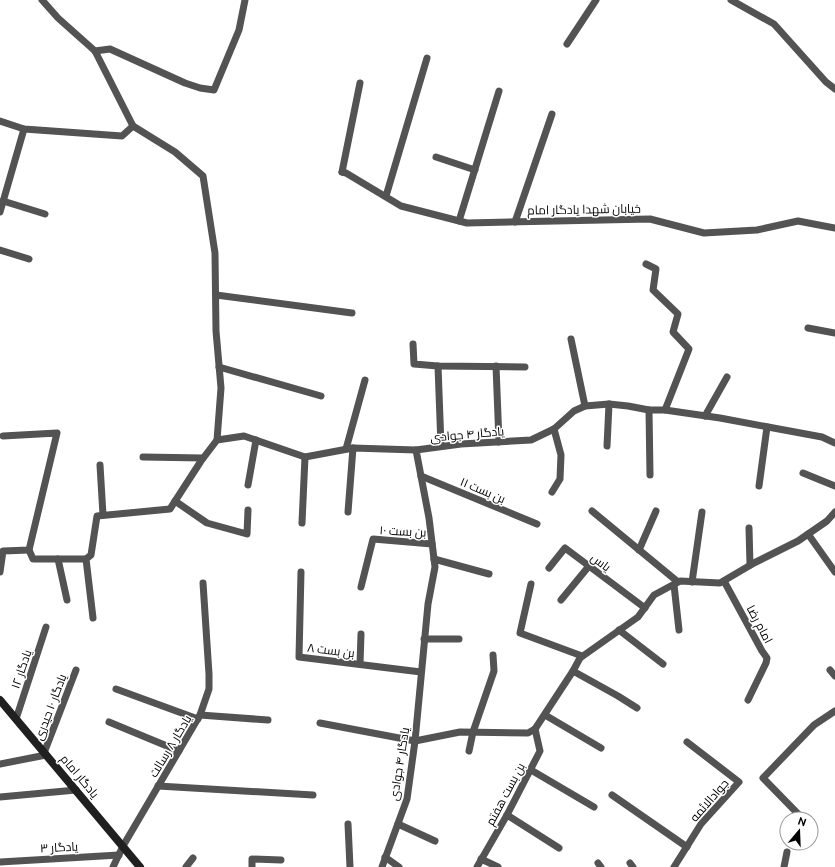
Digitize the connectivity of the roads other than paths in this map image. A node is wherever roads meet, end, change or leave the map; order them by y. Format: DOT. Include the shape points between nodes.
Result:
graph roads {
  1 [pos="42,0"];
  2 [pos="245,0"];
  3 [pos="596,0"];
  4 [pos="731,0"];
  5 [pos="567,44"];
  6 [pos="95,51"];
  7 [pos="427,58"];
  8 [pos="359,85"];
  9 [pos="835,89"];
  10 [pos="500,91"];
  11 [pos="552,114"];
  12 [pos="0,121"];
  13 [pos="133,126"];
  14 [pos="24,129"];
  15 [pos="436,157"];
  16 [pos="475,170"];
  17 [pos="386,196"];
  18 [pos="3,201"];
  19 [pos="0,212"];
  20 [pos="45,214"];
  21 [pos="459,221"];
  22 [pos="515,222"];
  23 [pos="835,228"];
  24 [pos="0,250"];
  25 [pos="29,259"];
  26 [pos="646,264"];
  27 [pos="216,295"];
  28 [pos="352,313"];
  29 [pos="808,328"];
  30 [pos="835,333"];
  31 [pos="571,339"];
  32 [pos="413,344"];
  33 [pos="438,366"];
  34 [pos="496,366"];
  35 [pos="220,367"];
  36 [pos="525,367"];
  37 [pos="727,377"];
  38 [pos="365,380"];
  39 [pos="321,396"];
  40 [pos="609,404"];
  41 [pos="585,406"];
  42 [pos="649,410"];
  43 [pos="665,410"];
  44 [pos="706,416"];
  45 [pos="767,427"];
  46 [pos="554,429"];
  47 [pos="3,436"];
  48 [pos="217,440"];
  49 [pos="256,440"];
  50 [pos="499,442"];
  51 [pos="835,443"];
  52 [pos="441,446"];
  53 [pos="607,446"];
  54 [pos="349,449"];
  55 [pos="416,450"];
  56 [pos="143,457"];
  57 [pos="203,458"];
  58 [pos="306,458"];
  59 [pos="100,465"];
  60 [pos="803,473"];
  61 [pos="650,475"];
  62 [pos="420,476"];
  63 [pos="248,485"];
  64 [pos="759,486"];
  65 [pos="835,486"];
  66 [pos="552,492"];
  67 [pos="175,501"];
  68 [pos="248,510"];
  69 [pos="656,511"];
  70 [pos="348,512"];
  71 [pos="592,512"];
  72 [pos="702,512"];
  73 [pos="835,512"];
  74 [pos="103,515"];
  75 [pos="302,523"];
  76 [pos="537,524"];
  77 [pos="749,528"];
  78 [pos="808,534"];
  79 [pos="432,544"];
  80 [pos="29,550"];
  81 [pos="639,550"];
  82 [pos="58,559"];
  83 [pos="86,559"];
  84 [pos="434,559"];
  85 [pos="589,566"];
  86 [pos="750,566"];
  87 [pos="549,568"];
  88 [pos="0,572"];
  89 [pos="301,572"];
  90 [pos="835,572"];
  91 [pos="490,574"];
  92 [pos="724,581"];
  93 [pos="692,582"];
  94 [pos="203,583"];
  95 [pos="676,583"];
  96 [pos="531,584"];
  97 [pos="361,587"];
  98 [pos="66,600"];
  99 [pos="560,600"];
  100 [pos="645,608"];
  101 [pos="93,618"];
  102 [pos="46,627"];
  103 [pos="619,630"];
  104 [pos="679,630"];
  105 [pos="361,634"];
  106 [pos="424,639"];
  107 [pos="459,639"];
  108 [pos="493,655"];
  109 [pos="582,656"];
  110 [pos="360,664"];
  111 [pos="664,664"];
  112 [pos="76,670"];
  113 [pos="573,671"];
  114 [pos="421,672"];
  115 [pos="116,689"];
  116 [pos="0,700"];
  117 [pos="748,700"];
  118 [pos="637,708"];
  119 [pos="835,711"];
  120 [pos="545,715"];
  121 [pos="199,717"];
  122 [pos="16,719"];
  123 [pos="268,720"];
  124 [pos="109,722"];
  125 [pos="320,723"];
  126 [pos="535,730"];
  127 [pos="473,732"];
  128 [pos="415,741"];
  129 [pos="687,742"];
  130 [pos="601,748"];
  131 [pos="179,751"];
  132 [pos="469,751"];
  133 [pos="45,754"];
  134 [pos="0,764"];
  135 [pos="530,770"];
  136 [pos="158,786"];
  137 [pos="76,790"];
  138 [pos="313,795"];
  139 [pos="612,795"];
  140 [pos="0,797"];
  141 [pos="594,807"];
  142 [pos="796,811"];
  143 [pos="507,814"];
  144 [pos="348,824"];
  145 [pos="398,824"];
  146 [pos="435,841"];
  147 [pos="123,846"];
  148 [pos="687,847"];
  149 [pos="559,848"];
  150 [pos="787,852"];
  151 [pos="119,855"];
  152 [pos="385,857"];
  153 [pos="193,858"];
  154 [pos="482,859"];
  155 [pos="281,860"];
  156 [pos="0,862"];
  157 [pos="113,867"];
  158 [pos="140,867"];
  159 [pos="186,867"];
  160 [pos="252,867"];
  161 [pos="350,867"];
  162 [pos="382,867"];
  163 [pos="398,867"];
  164 [pos="477,867"];
  165 [pos="498,867"];
  166 [pos="674,867"];
  167 [pos="784,867"];
  1 -- 6 [label="street"];
  2 -- 6 [label="street" via="239,30 214,90 186,83 110,49"];
  3 -- 5 [label="street"];
  4 -- 9 [label="street" via="774,24"];
  6 -- 13 [label="street"];
  7 -- 17 [label="street"];
  8 -- 17 [label="street, خیابان شهدا یادگار امام" via="342,172"];
  10 -- 16 [label="street"];
  11 -- 22 [label="street"];
  12 -- 14 [label="street"];
  13 -- 14 [label="street" via="122,136"];
  13 -- 27 [label="street" via="175,152 203,176 215,253"];
  14 -- 18 [label="street"];
  15 -- 16 [label="street"];
  16 -- 21 [label="street"];
  17 -- 21 [label="street, خیابان شهدا یادگار امام" via="401,206"];
  18 -- 19 [label="street"];
  18 -- 20 [label="street"];
  21 -- 22 [label="street, خیابان شهدا یادگار امام"];
  22 -- 23 [label="street, خیابان شهدا یادگار امام" via="650,219 704,233 757,230 798,221"];
  24 -- 25 [label="street"];
  26 -- 43 [label="street" via="656,269 653,290 678,314 673,332 689,349"];
  27 -- 28 [label="street"];
  27 -- 35 [label="street"];
  29 -- 30 [label="street"];
  31 -- 41 [label="street"];
  32 -- 33 [label="street" via="414,364"];
  33 -- 34 [label="street"];
  33 -- 52 [label="street"];
  34 -- 36 [label="street"];
  34 -- 50 [label="street"];
  35 -- 39 [label="street"];
  35 -- 48 [label="street"];
  37 -- 44 [label="street"];
  38 -- 54 [label="street"];
  40 -- 41 [label="street, یادگار ۴ جوادی"];
  40 -- 42 [label="street, یادگار ۴ جوادی"];
  40 -- 53 [label="street"];
  41 -- 46 [label="street, یادگار ۴ جوادی" via="574,411"];
  42 -- 43 [label="street, یادگار ۴ جوادی"];
  42 -- 61 [label="street"];
  43 -- 44 [label="street, یادگار ۴ جوادی"];
  44 -- 45 [label="street, یادگار ۴ جوادی"];
  45 -- 51 [label="street, یادگار ۴ جوادی" via="822,437"];
  45 -- 64 [label="street"];
  46 -- 50 [label="street, یادگار ۴ جوادی" via="532,440"];
  46 -- 66 [label="street" via="561,455 560,478"];
  47 -- 80 [label="street" via="57,432"];
  48 -- 49 [label="street" via="244,436"];
  48 -- 57 [label="street"];
  49 -- 58 [label="street"];
  49 -- 63 [label="street"];
  50 -- 52 [label="street, یادگار ۴ جوادی"];
  52 -- 55 [label="street, یادگار ۴ جوادی"];
  54 -- 55 [label="street"];
  54 -- 58 [label="street"];
  54 -- 70 [label="street"];
  55 -- 62 [label="street, یادگار ۴ جوادی"];
  56 -- 57 [label="street"];
  57 -- 67 [label="street"];
  58 -- 75 [label="street"];
  59 -- 74 [label="street"];
  60 -- 65 [label="street"];
  62 -- 76 [label="street, بن بست ۱۱"];
  62 -- 79 [label="street, یادگار ۴ جوادی"];
  67 -- 68 [label="street" via="207,523 247,534"];
  67 -- 74 [label="street" via="170,508"];
  69 -- 81 [label="street"];
  71 -- 81 [label="street"];
  72 -- 93 [label="street"];
  73 -- 78 [label="street"];
  74 -- 83 [label="street" via="97,516 91,555"];
  77 -- 86 [label="street"];
  78 -- 86 [label="street"];
  78 -- 90 [label="street"];
  79 -- 84 [label="street, یادگار ۴ جوادی"];
  79 -- 97 [label="street, بن بست ۱۰" via="374,539"];
  80 -- 82 [label="street" via="33,559"];
  80 -- 88 [label="street" via="3,551"];
  81 -- 95 [label="street"];
  82 -- 83 [label="street"];
  82 -- 98 [label="street"];
  83 -- 101 [label="street"];
  84 -- 91 [label="street"];
  84 -- 106 [label="street, یادگار ۴ جوادی"];
  85 -- 87 [label="street, یاس" via="565,548"];
  85 -- 99 [label="street"];
  85 -- 100 [label="street, یاس"];
  86 -- 92 [label="street"];
  89 -- 110 [label="street, بن بست ۸" via="299,657"];
  92 -- 93 [label="street"];
  92 -- 117 [label="street, امام رضا" via="767,658"];
  93 -- 95 [label="street"];
  94 -- 121 [label="street" via="209,689"];
  95 -- 100 [label="street" via="654,595"];
  95 -- 104 [label="street"];
  96 -- 109 [label="street" via="520,633"];
  100 -- 103 [label="street" via="638,617"];
  102 -- 122 [label="street, یادگار ۱۲"];
  103 -- 109 [label="street"];
  103 -- 111 [label="street"];
  105 -- 110 [label="street"];
  106 -- 107 [label="street"];
  106 -- 114 [label="street, یادگار ۴ جوادی"];
  108 -- 127 [label="street" via="494,671"];
  109 -- 113 [label="street"];
  110 -- 114 [label="street, بن بست ۸"];
  112 -- 133 [label="street, یادگار ۱۰ حیدری"];
  113 -- 118 [label="street"];
  113 -- 120 [label="street"];
  114 -- 128 [label="street, یادگار ۴ جوادی"];
  115 -- 121 [label="street"];
  116 -- 122 [label="main road, یادگار امام"];
  119 -- 142 [label="street" via="814,725 763,778"];
  120 -- 126 [label="street"];
  120 -- 130 [label="street"];
  121 -- 123 [label="street, یادگار ۸ رسالت"];
  121 -- 131 [label="street, یادگار ۸ رسالت"];
  122 -- 133 [label="main road, یادگار امام"];
  124 -- 131 [label="street"];
  125 -- 128 [label="street"];
  126 -- 127 [label="street" via="528,733"];
  126 -- 135 [label="street, بن بست هفتم" via="540,751"];
  127 -- 128 [label="street"];
  127 -- 132 [label="street"];
  128 -- 145 [label="street, یادگار ۴ جوادی" via="407,799"];
  129 -- 148 [label="street, جوادالائمه" via="739,782 701,824"];
  131 -- 136 [label="street, یادگار ۸ رسالت"];
  133 -- 134 [label="street"];
  133 -- 137 [label="main road, یادگار امام"];
  135 -- 141 [label="street"];
  135 -- 143 [label="street, بن بست هفتم"];
  136 -- 138 [label="street"];
  136 -- 147 [label="street, یادگار ۸ رسالت"];
  137 -- 140 [label="street"];
  137 -- 147 [label="main road, یادگار امام"];
  139 -- 148 [label="street"];
  143 -- 149 [label="street"];
  143 -- 154 [label="street, بن بست هفتم"];
  144 -- 161 [label="street"];
  145 -- 146 [label="street"];
  145 -- 152 [label="street, یادگار ۴ جوادی"];
  147 -- 151 [label="street, یادگار ۸ رسالت"];
  147 -- 158 [label="main road, یادگار امام"];
  148 -- 166 [label="street, جوادالائمه"];
  150 -- 167 [label="street"];
  151 -- 156 [label="street, یادگار ۳"];
  151 -- 157 [label="street, یادگار ۸ رسالت"];
  152 -- 162 [label="street, یادگار ۴ جوادی"];
  152 -- 163 [label="street"];
  153 -- 159 [label="street"];
  154 -- 164 [label="street, بن بست هفتم"];
  154 -- 165 [label="street"];
  155 -- 160 [label="street" via="252,859"];
}
